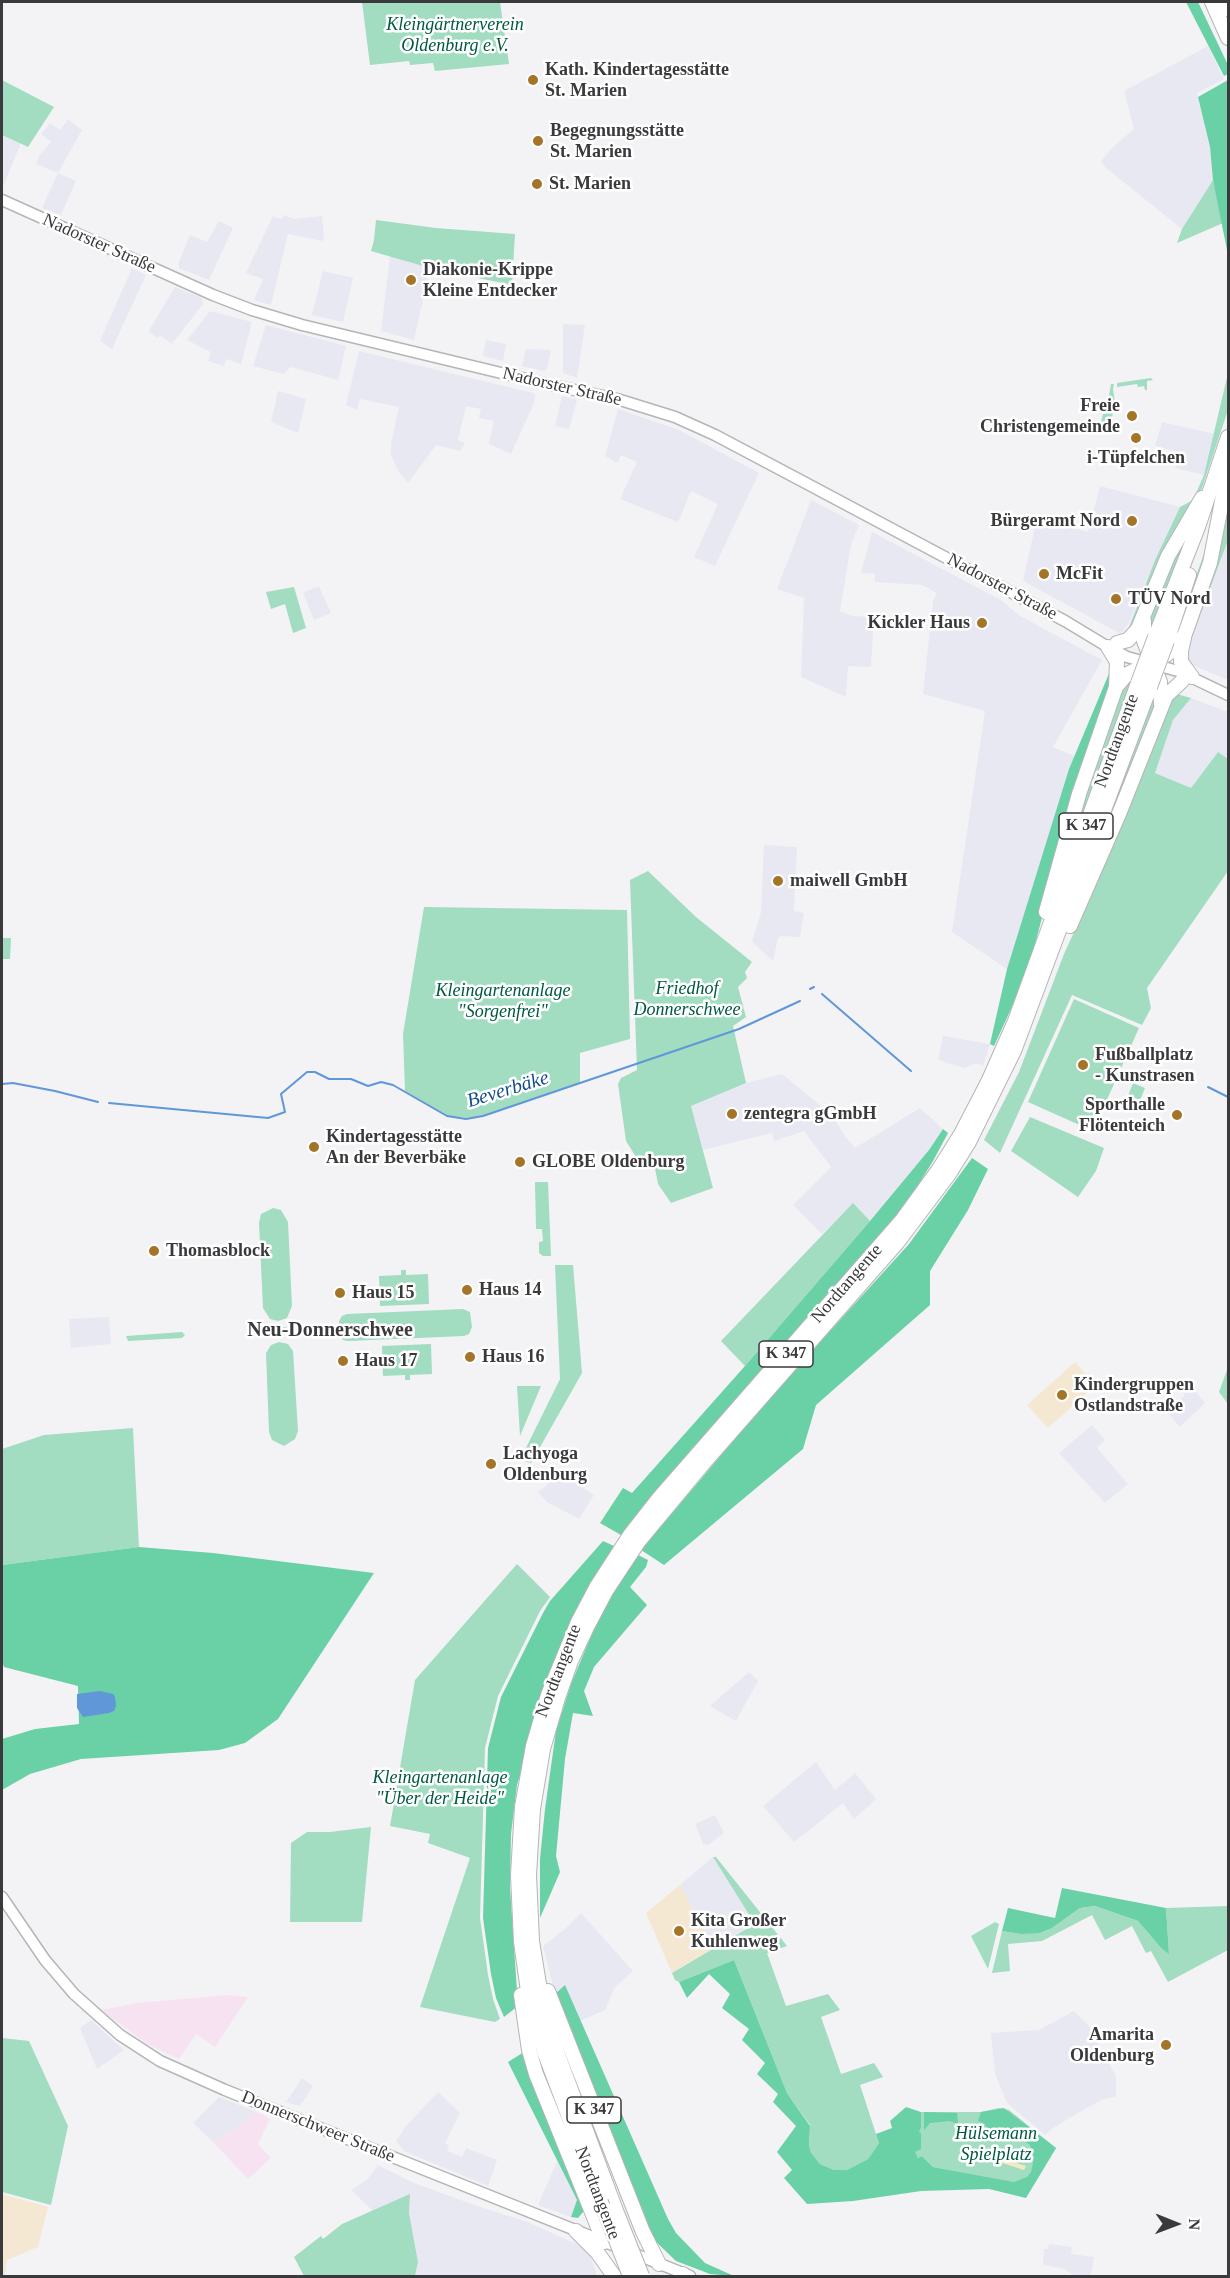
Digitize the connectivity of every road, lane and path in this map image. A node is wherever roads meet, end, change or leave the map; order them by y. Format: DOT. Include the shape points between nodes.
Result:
graph roads {
  1 [pos="1212,2"];
  2 [pos="1225,2"];
  3 [pos="1228,9"];
  4 [pos="1228,39"];
  5 [pos="2,200"];
  6 [pos="1228,437"];
  7 [pos="1225,467"];
  8 [pos="1145,613"];
  9 [pos="1185,634"];
  10 [pos="1113,645"];
  11 [pos="1151,663"];
  12 [pos="1187,679"];
  13 [pos="1144,685"];
  14 [pos="1116,687"];
  15 [pos="1226,694"];
  16 [pos="1160,710"];
  17 [pos="1052,952"];
  18 [pos="1034,970"];
  19 [pos="973,1123"];
  20 [pos="2,1897"];
  21 [pos="526,1942"];
  22 [pos="533,1987"];
  23 [pos="539,2014"];
  24 [pos="594,2203"];
  25 [pos="573,2230"];
  26 [pos="643,2232"];
  27 [pos="604,2242"];
  28 [pos="629,2253"];
  29 [pos="655,2267"];
  30 [pos="613,2274"];
  31 [pos="684,2276"];
  32 [pos="630,2277"];
  33 [pos="642,2277"];
  1 -- 4 [label="highway"];
  2 -- 3 [label="highway"];
  5 -- 10 [label="street, Nadorster Straße" via="252,310 628,402 675,417"];
  6 -- 7 [label="highway, Nordtangente"];
  7 -- 8 [label="highway" via="1176,541"];
  7 -- 9 [label="highway" via="1209,563"];
  7 -- 13 [label="highway, Nordtangente / K 347, bridge"];
  8 -- 10 [label="highway" via="1134,636"];
  8 -- 11 [label="highway" via="1144,641"];
  9 -- 11 [label="highway" via="1176,648"];
  9 -- 12 [label="highway" via="1180,657"];
  10 -- 11 [label="street, Nadorster Straße" via="1131,650"];
  10 -- 14 [label="highway, K 347"];
  11 -- 12 [label="street, Nadorster Straße"];
  11 -- 14 [label="highway" via="1127,674"];
  11 -- 16 [label="highway, K 347" via="1161,686"];
  12 -- 15 [label="street, Nadorster Straße" via="1209,684"];
  12 -- 16 [label="highway, K 347" via="1171,690"];
  13 -- 17 [label="highway, Nordtangente / K 347"];
  13 -- 18 [label="highway, Nordtangente / K 347"];
  14 -- 18 [label="highway, K 347" via="1066,834 1035,950"];
  16 -- 17 [label="highway, K 347" via="1091,880 1064,937"];
  17 -- 19 [label="highway, Nordtangente / K 347" via="1014,1051"];
  18 -- 19 [label="highway, Nordtangente / K 347"];
  19 -- 21 [label="highway, Nordtangente / K 347" via="927,1205 897,1244 621,1558 571,1661 543,1749 532,1809"];
  20 -- 25 [label="street, Donnerschweer Straße" via="45,1960 74,1994 120,2035 160,2061"];
  21 -- 22 [label="highway, Nordtangente / K 347"];
  21 -- 22 [label="highway, K 347" via="517,1962"];
  22 -- 23 [label="highway, Nordtangente / K 347"];
  22 -- 23 [label="highway, K 347"];
  23 -- 24 [label="highway, Nordtangente / K 347" via="544,2051"];
  23 -- 26 [label="highway, K 347"];
  23 -- 33 [label="highway, Nordtangente / K 347, bridge"];
  24 -- 25 [label="highway"];
  24 -- 27 [label="highway, K 347"];
  24 -- 32 [label="highway, Nordtangente / K 347, bridge"];
  25 -- 27 [label="street, Donnerschweer Straße"];
  25 -- 30 [label="highway"];
  26 -- 28 [label="highway"];
  26 -- 29 [label="highway, K 347"];
  27 -- 28 [label="street, Donnerschweer Straße"];
  28 -- 29 [label="street, Donnerschweer Straße"];
  28 -- 30 [label="highway" via="616,2263"];
  29 -- 31 [label="street, Donnerschweer Straße"];
}
